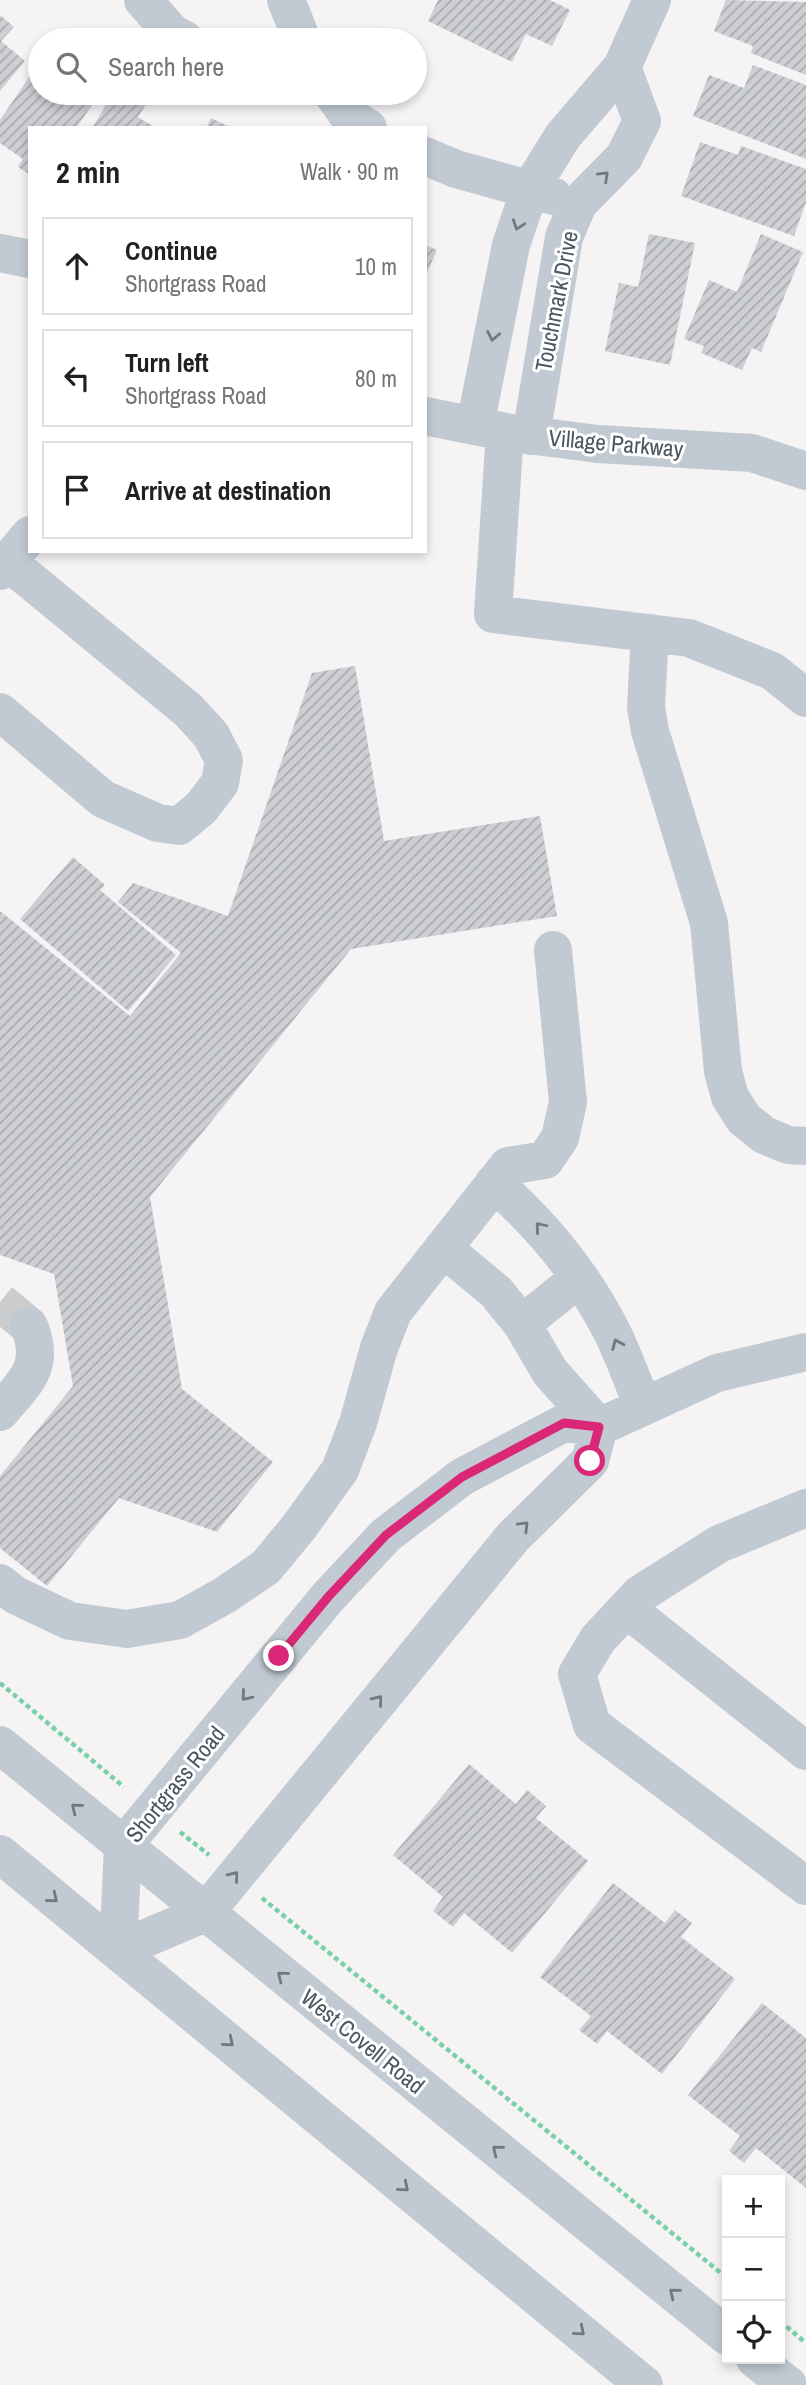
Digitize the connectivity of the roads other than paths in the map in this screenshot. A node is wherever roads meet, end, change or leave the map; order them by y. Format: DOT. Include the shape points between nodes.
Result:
graph roads {
  1 [pos="143,0"];
  2 [pos="286,0"];
  3 [pos="652,0"];
  4 [pos="168,28"];
  5 [pos="297,28"];
  6 [pos="622,67"];
  7 [pos="341,105"];
  8 [pos="365,126"];
  9 [pos="427,157"];
  10 [pos="530,189"];
  11 [pos="578,204"];
  12 [pos="0,253"];
  13 [pos="28,259"];
  14 [pos="506,269"];
  15 [pos="557,279"];
  16 [pos="427,416"];
  17 [pos="504,431"];
  18 [pos="806,471"];
  19 [pos="12,556"];
  20 [pos="650,633"];
  21 [pos="806,698"];
  22 [pos="0,712"];
  23 [pos="553,950"];
  24 [pos="806,1146"];
  25 [pos="501,1174"];
  26 [pos="443,1248"];
  27 [pos="579,1278"];
  28 [pos="522,1324"];
  29 [pos="29,1325"];
  30 [pos="806,1352"];
  31 [pos="643,1407"];
  32 [pos="0,1412"];
  33 [pos="599,1427"];
  34 [pos="806,1508"];
  35 [pos="0,1583"];
  36 [pos="627,1609"];
  37 [pos="0,1745"];
  38 [pos="806,1751"];
  39 [pos="123,1846"];
  40 [pos="0,1854"];
  41 [pos="805,1884"];
  42 [pos="205,1913"];
  43 [pos="118,1950"];
  44 [pos="722,2332"];
  45 [pos="761,2364"];
  46 [pos="645,2385"];
  47 [pos="788,2385"];
  1 -- 4 [label="street"];
  2 -- 5 [label="street"];
  3 -- 6 [label="street"];
  6 -- 10 [label="street" via="564,136"];
  11 -- 6 [label="street, Touchmark Drive, one-way" via="624,157 642,121"];
  7 -- 8 [label="street"];
  9 -- 10 [label="street"];
  10 -- 11 [label="street"];
  10 -- 14 [label="street, one-way"];
  11 -- 15 [label="street, Touchmark Drive" via="565,237"];
  12 -- 13 [label="street"];
  14 -- 15 [label="street"];
  14 -- 17 [label="street, one-way"];
  15 -- 17 [label="street, Touchmark Drive"];
  16 -- 17 [label="street, Village Parkway"];
  17 -- 18 [label="street, Village Parkway" via="598,444 752,453"];
  17 -- 20 [label="street" via="494,614"];
  19 -- 22 [label="street" via="211,735 224,760 219,783 201,808 179,826 158,823 103,799"];
  20 -- 21 [label="street" via="689,638 772,670"];
  20 -- 24 [label="street" via="649,731 709,923 723,1072 730,1097 744,1119 764,1135 788,1145"];
  23 -- 25 [label="street" via="568,1102 560,1138 545,1160"];
  25 -- 26 [label="street"];
  27 -- 25 [label="street, one-way"];
  26 -- 28 [label="street" via="496,1292"];
  26 -- 35 [label="street" via="393,1312 340,1470 266,1567 180,1620 127,1629 70,1622"];
  27 -- 28 [label="street"];
  31 -- 27 [label="street, one-way" via="611,1331"];
  28 -- 33 [label="street" via="550,1372"];
  29 -- 32 [label="street" via="37,1354 30,1374"];
  30 -- 31 [label="street" via="717,1373"];
  31 -- 33 [label="street"];
  33 -- 39 [label="street, Shortgrass Road, one-way" via="564,1423 462,1477 386,1535 328,1597"];
  42 -- 33 [label="street, one-way" via="513,1537 590,1461"];
  34 -- 36 [label="street" via="719,1544 640,1594"];
  36 -- 38 [label="street"];
  36 -- 41 [label="street" via="598,1639 577,1674 592,1725"];
  39 -- 37 [label="street, West Covell Road, one-way"];
  39 -- 42 [label="street, West Covell Road"];
  39 -- 43 [label="street, Shortgrass Road"];
  40 -- 43 [label="street, one-way"];
  42 -- 43 [label="street"];
  44 -- 42 [label="street, West Covell Road, one-way"];
  43 -- 46 [label="street, one-way"];
  45 -- 47 [label="street"];
}
